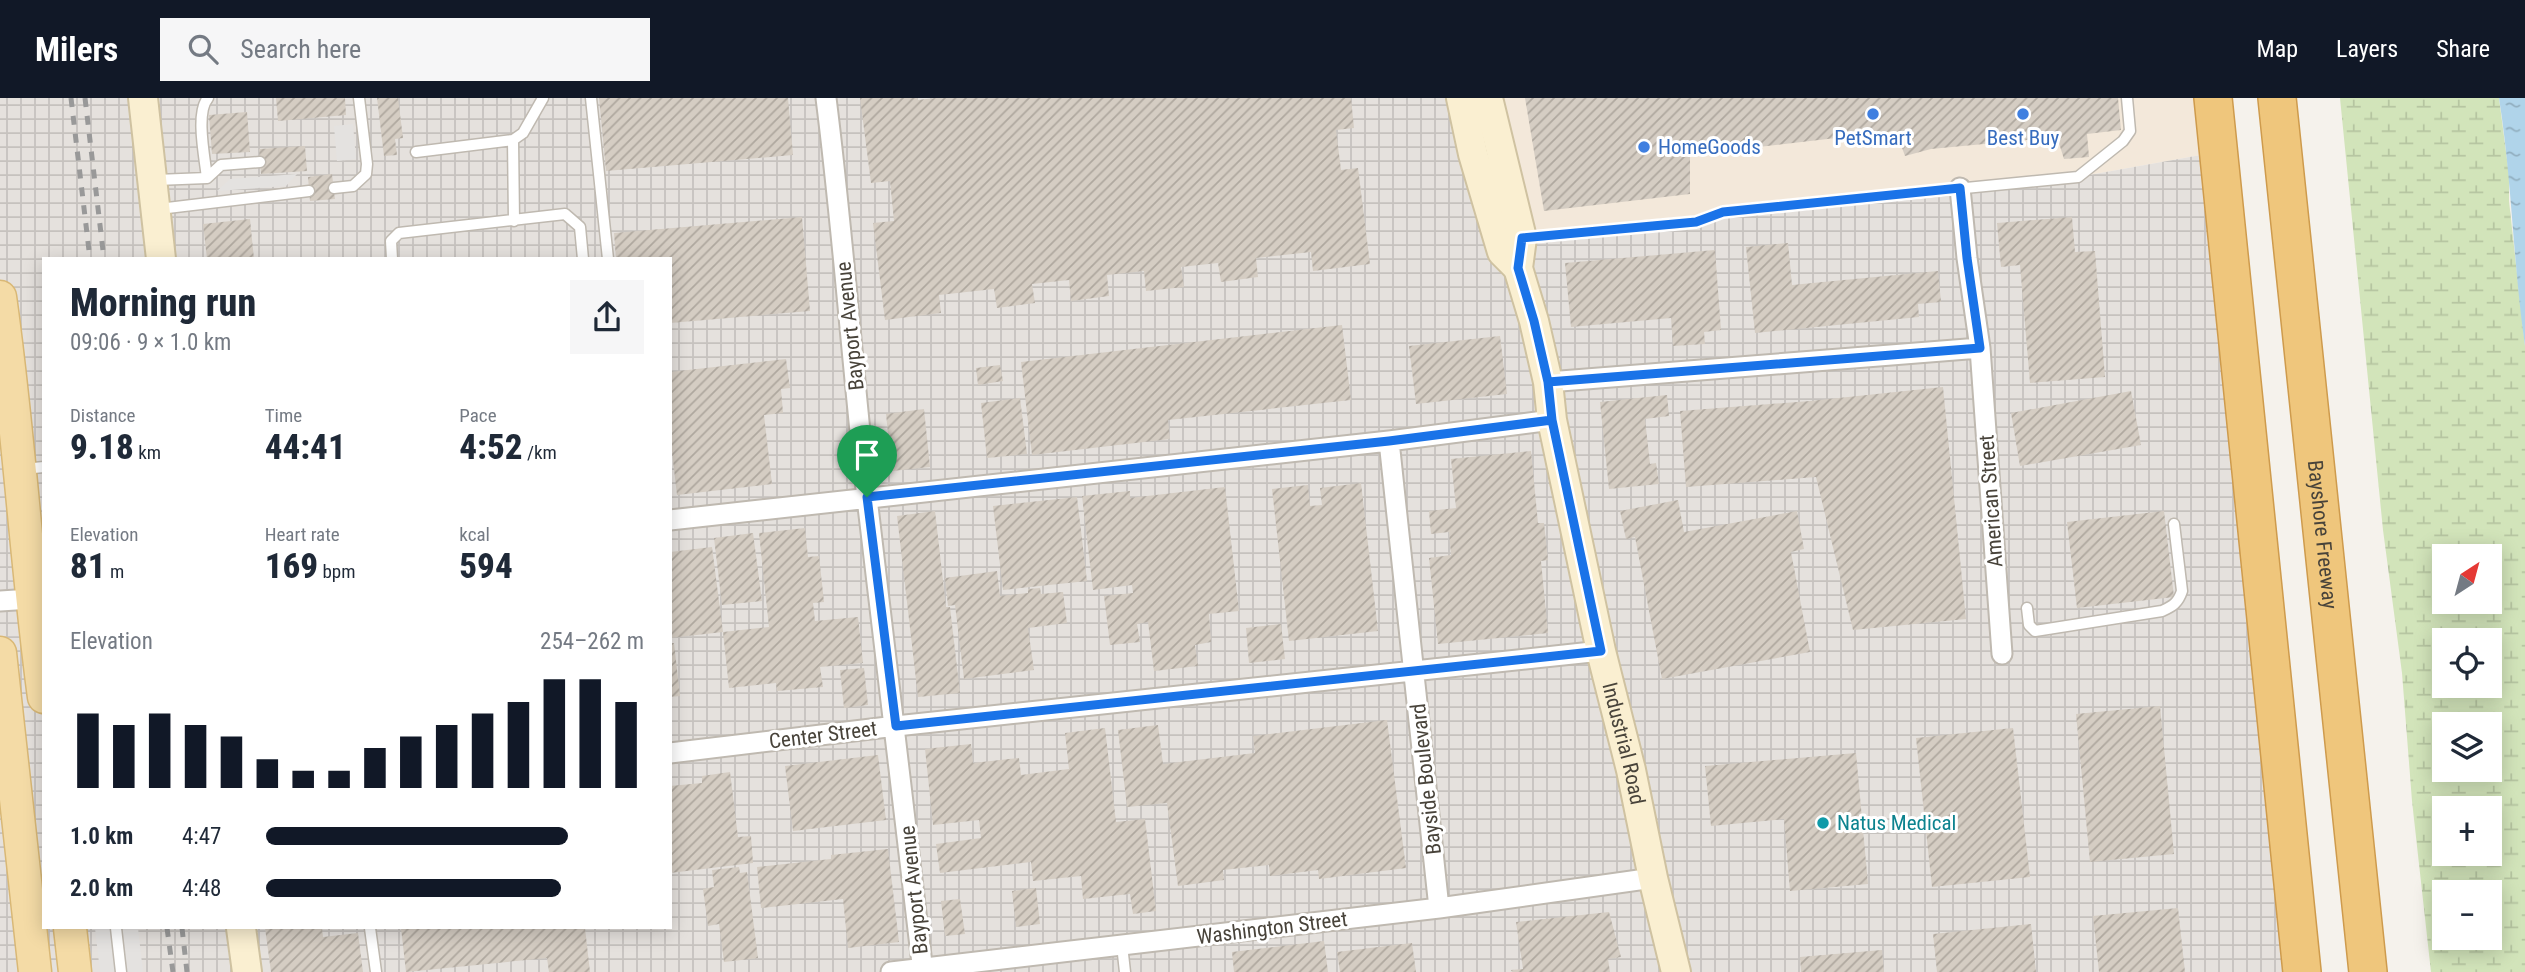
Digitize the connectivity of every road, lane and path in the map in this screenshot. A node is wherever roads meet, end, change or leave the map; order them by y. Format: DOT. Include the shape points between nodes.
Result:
graph roads {
  1 [pos="143,98"];
  2 [pos="208,98"];
  3 [pos="359,98"];
  4 [pos="543,98"];
  5 [pos="591,98"];
  6 [pos="826,98"];
  7 [pos="1461,98"];
  8 [pos="1488,98"];
  9 [pos="2127,98"];
  10 [pos="2203,98"];
  11 [pos="2213,98"];
  12 [pos="2277,98"];
  13 [pos="513,141"];
  14 [pos="416,152"];
  15 [pos="260,162"];
  16 [pos="207,178"];
  17 [pos="152,181"];
  18 [pos="334,188"];
  19 [pos="1960,188"];
  20 [pos="309,191"];
  21 [pos="156,218"];
  22 [pos="514,221"];
  23 [pos="1522,238"];
  24 [pos="161,257"];
  25 [pos="393,257"];
  26 [pos="583,257"];
  27 [pos="608,257"];
  28 [pos="1518,268"];
  29 [pos="2231,270"];
  30 [pos="0,297"];
  31 [pos="1980,348"];
  32 [pos="1548,382"];
  33 [pos="1552,420"];
  34 [pos="1389,441"];
  35 [pos="31,468"];
  36 [pos="867,497"];
  37 [pos="672,520"];
  38 [pos="2174,524"];
  39 [pos="31,599"];
  40 [pos="0,601"];
  41 [pos="2027,608"];
  42 [pos="1601,651"];
  43 [pos="0,653"];
  44 [pos="2002,654"];
  45 [pos="1415,670"];
  46 [pos="42,682"];
  47 [pos="896,726"];
  48 [pos="672,753"];
  49 [pos="1653,878"];
  50 [pos="1439,908"];
  51 [pos="70,929"];
  52 [pos="116,929"];
  53 [pos="241,929"];
  54 [pos="370,929"];
  55 [pos="1122,945"];
  56 [pos="923,970"];
  57 [pos="36,972"];
  58 [pos="75,972"];
  59 [pos="121,972"];
  60 [pos="247,972"];
  61 [pos="376,972"];
  62 [pos="891,972"];
  63 [pos="1125,972"];
  64 [pos="1676,972"];
  65 [pos="2302,972"];
  66 [pos="2368,972"];
  1 -- 17 [label="main road"];
  2 -- 16 [label="lane" via="201,119"];
  3 -- 18 [label="lane" via="366,174 353,186"];
  4 -- 13 [label="lane" via="523,134"];
  5 -- 27 [label="lane"];
  6 -- 36 [label="street, Bayport Avenue"];
  7 -- 28 [label="main road, Industrial Road" via="1502,252"];
  8 -- 23 [label="main road, Industrial Road"];
  9 -- 19 [label="lane" via="2130,131 2078,177"];
  10 -- 29 [label="highway"];
  11 -- 29 [label="highway"];
  12 -- 66 [label="highway, Bayshore Freeway"];
  13 -- 14 [label="lane"];
  13 -- 22 [label="lane"];
  15 -- 16 [label="lane" via="221,165"];
  16 -- 17 [label="lane"];
  17 -- 21 [label="main road"];
  19 -- 23 [label="lane" via="1723,212 1696,222"];
  19 -- 31 [label="street, American Street"];
  20 -- 21 [label="lane"];
  21 -- 24 [label="main road"];
  22 -- 25 [label="lane" via="400,233 391,241"];
  22 -- 26 [label="lane" via="565,214 580,227"];
  23 -- 28 [label="main road, Industrial Road"];
  28 -- 32 [label="main road, Industrial Road"];
  29 -- 65 [label="highway"];
  30 -- 35 [label="main road"];
  31 -- 32 [label="street"];
  31 -- 44 [label="street, American Street"];
  32 -- 33 [label="main road, Industrial Road"];
  33 -- 34 [label="street"];
  33 -- 42 [label="main road, Industrial Road"];
  34 -- 36 [label="street"];
  34 -- 45 [label="street, Bayside Boulevard"];
  35 -- 39 [label="main road"];
  36 -- 37 [label="street"];
  36 -- 47 [label="street, Bayport Avenue"];
  38 -- 41 [label="lane" via="2182,592 2173,606 2035,631 2029,625"];
  39 -- 40 [label="street"];
  39 -- 46 [label="main road"];
  42 -- 45 [label="street, Center Street"];
  42 -- 49 [label="main road, Industrial Road"];
  43 -- 57 [label="main road" via="16,853"];
  45 -- 47 [label="street, Center Street"];
  45 -- 50 [label="street, Bayside Boulevard"];
  47 -- 48 [label="street, Center Street"];
  47 -- 56 [label="street, Bayport Avenue"];
  49 -- 50 [label="street, Washington Street"];
  49 -- 64 [label="main road, Industrial Road"];
  50 -- 55 [label="street, Washington Street"];
  51 -- 58 [label="main road"];
  52 -- 59 [label="lane"];
  53 -- 60 [label="main road"];
  54 -- 61 [label="lane"];
  55 -- 56 [label="street, Washington Street"];
  55 -- 63 [label="lane"];
  56 -- 62 [label="street, Washington Street"];
}
